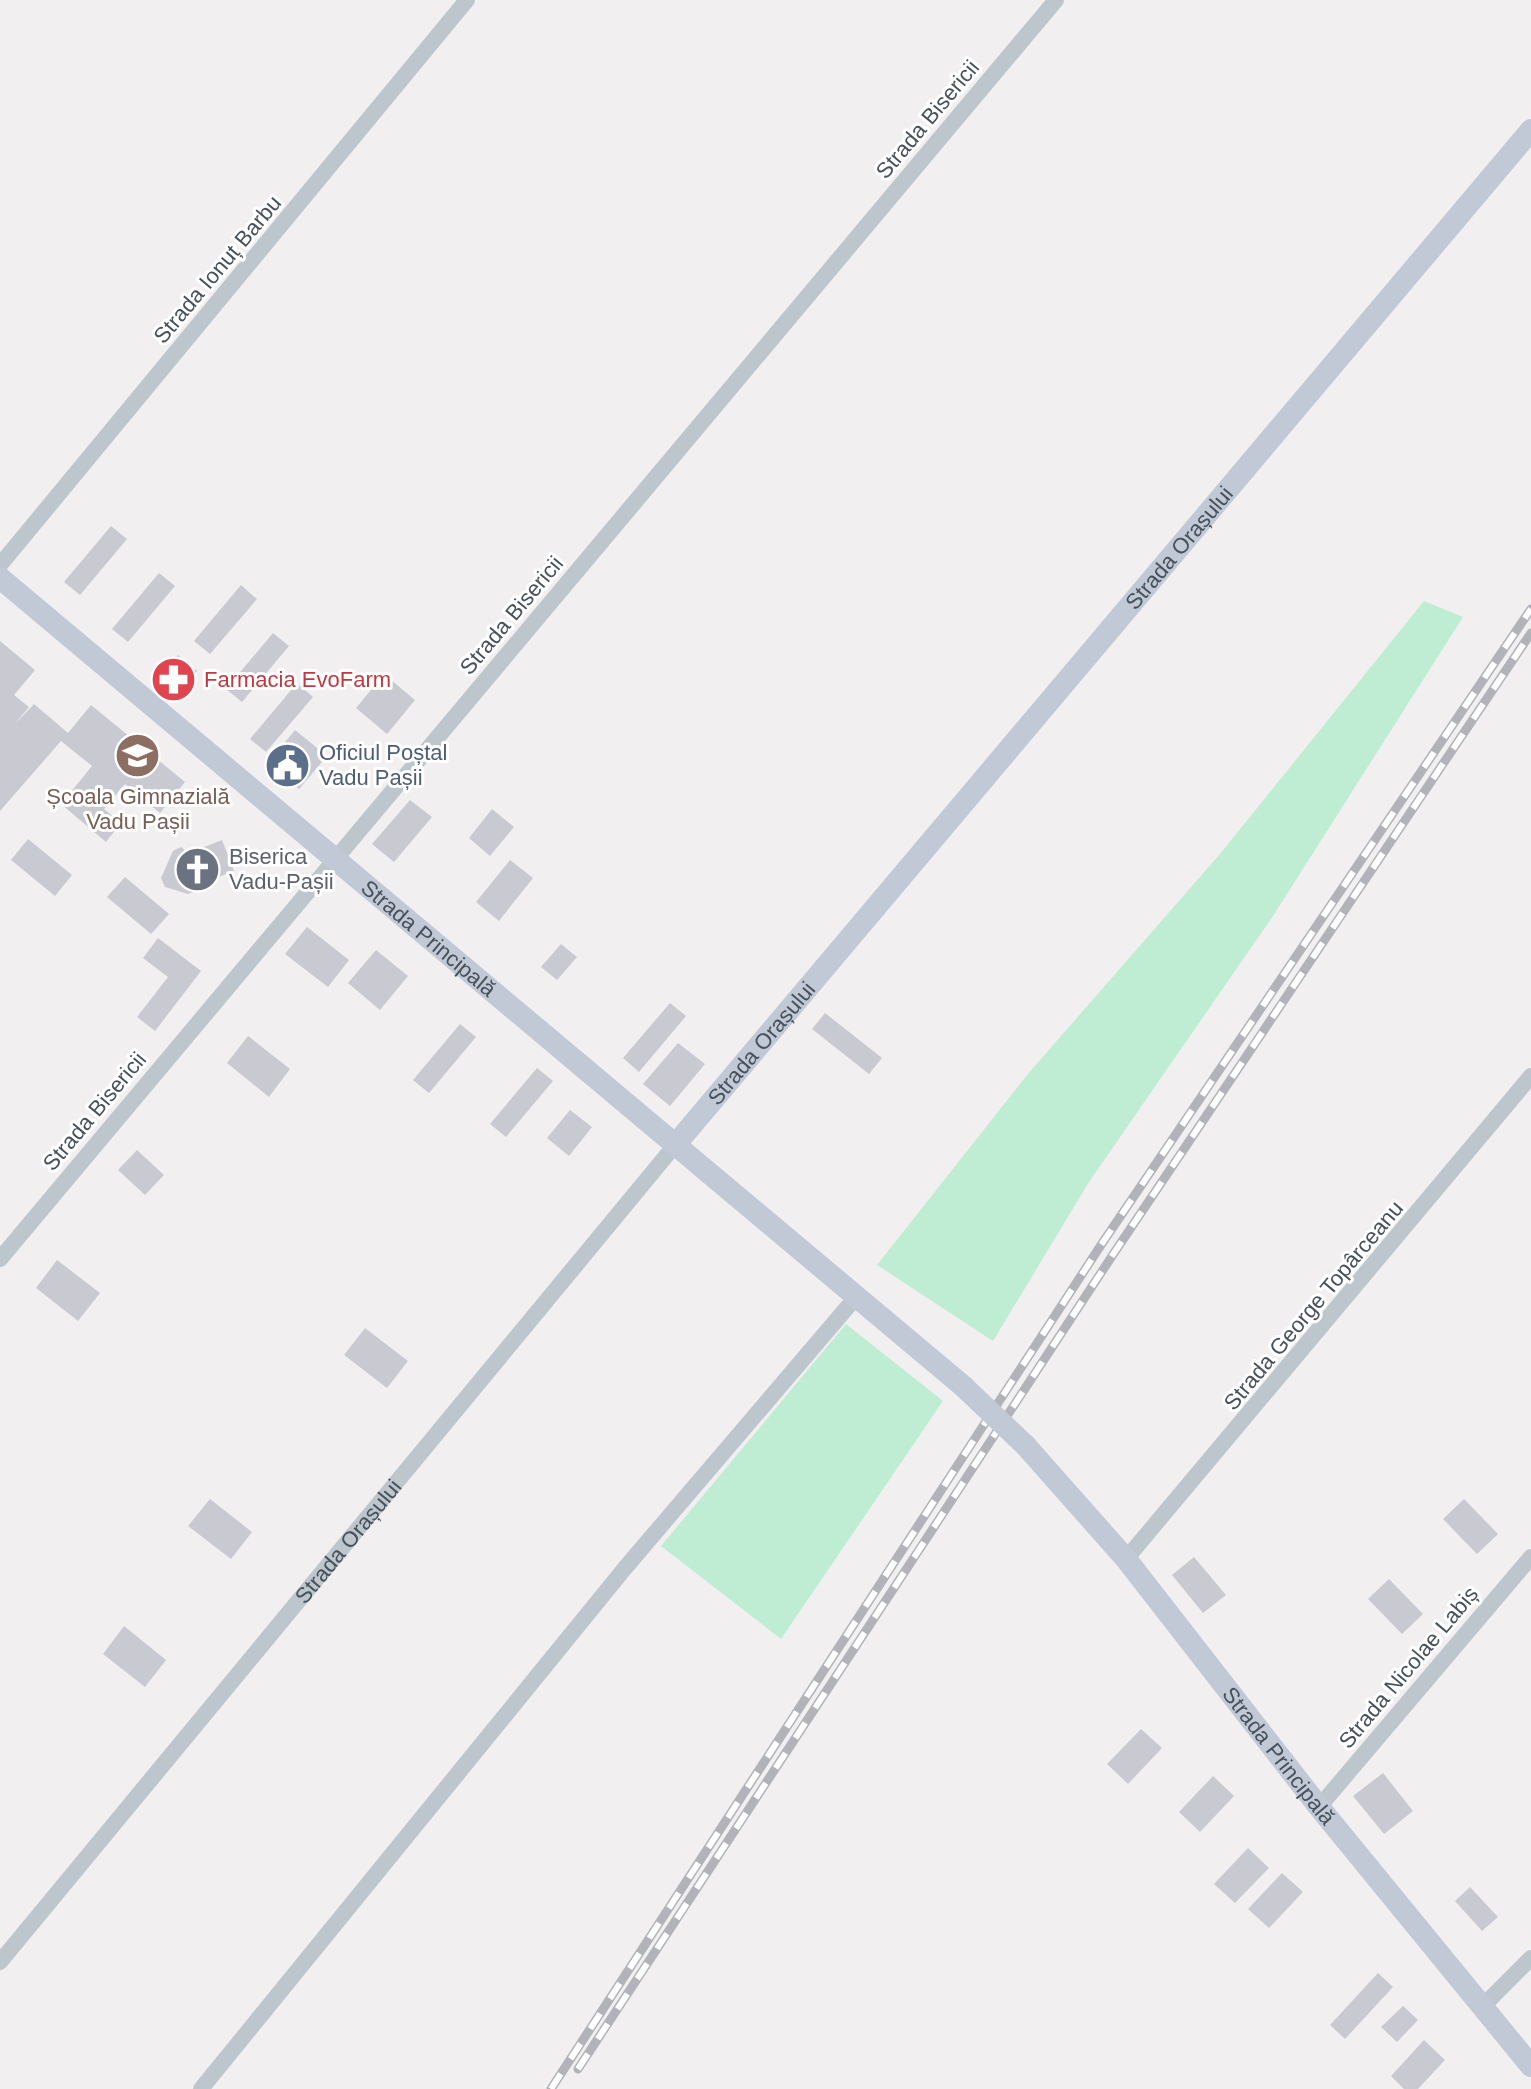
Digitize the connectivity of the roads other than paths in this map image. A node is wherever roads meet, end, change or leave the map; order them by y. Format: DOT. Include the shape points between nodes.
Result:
graph roads {
  1 [pos="467,0"];
  2 [pos="1056,0"];
  3 [pos="1531,130"];
  4 [pos="0,565"];
  5 [pos="0,578"];
  6 [pos="334,859"];
  7 [pos="1531,1076"];
  8 [pos="676,1144"];
  9 [pos="0,1259"];
  10 [pos="857,1296"];
  11 [pos="1531,1557"];
  12 [pos="1126,1559"];
  13 [pos="1319,1807"];
  14 [pos="1531,1958"];
  15 [pos="0,1962"];
  16 [pos="1482,2007"];
  17 [pos="1531,2066"];
  18 [pos="201,2089"];
  1 -- 4 [label="street, Strada Ionuț Barbu"];
  2 -- 6 [label="street, Strada Bisericii"];
  3 -- 8 [label="main road, Strada Orașului"];
  5 -- 6 [label="main road, Strada Principală"];
  6 -- 8 [label="main road, Strada Principală"];
  6 -- 9 [label="street, Strada Bisericii"];
  7 -- 12 [label="street, Strada George Topârceanu"];
  8 -- 10 [label="main road, Strada Principală"];
  8 -- 15 [label="street, Strada Orașului"];
  10 -- 12 [label="main road, Strada Principală, bridge" via="1026,1446"];
  10 -- 18 [label="street" via="625,1568"];
  11 -- 13 [label="street, Strada Nicolae Labiș"];
  12 -- 13 [label="main road, Strada Principală"];
  13 -- 16 [label="main road, Strada Principală"];
  14 -- 16 [label="street"];
  16 -- 17 [label="main road, Strada Principală"];
}
